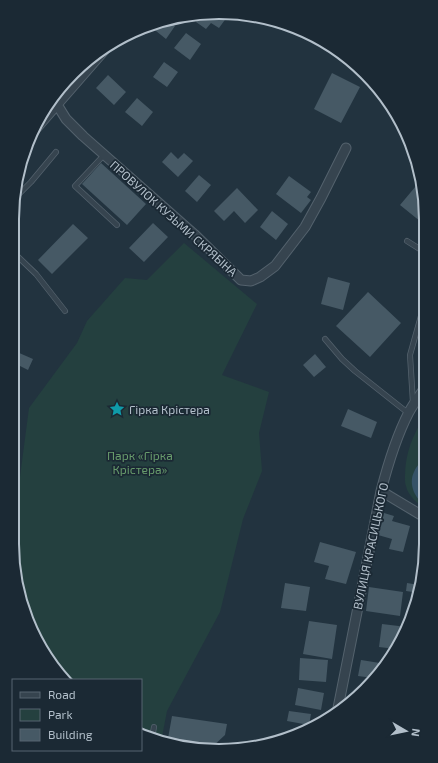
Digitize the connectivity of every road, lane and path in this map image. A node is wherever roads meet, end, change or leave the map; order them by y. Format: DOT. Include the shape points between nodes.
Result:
graph roads {
  1 [pos="56,103"];
  2 [pos="346,148"];
  3 [pos="56,152"];
  4 [pos="104,155"];
  5 [pos="21,192"];
  6 [pos="117,225"];
  7 [pos="407,241"];
  8 [pos="419,249"];
  9 [pos="19,258"];
  10 [pos="65,311"];
  11 [pos="419,323"];
  12 [pos="324,339"];
  13 [pos="419,397"];
  14 [pos="411,409"];
  15 [pos="381,491"];
  16 [pos="419,514"];
  17 [pos="338,705"];
  18 [pos="154,727"];
  19 [pos="153,732"];
  1 -- 4 [label="street, ПРОВУЛОК КУЗЬМИ СКРЯБІНА" via="66,119"];
  2 -- 4 [label="street, ПРОВУЛОК КУЗЬМИ СКРЯБІНА" via="305,227 275,266 251,281 241,280 194,234"];
  3 -- 5 [label="lane"];
  4 -- 6 [label="lane" via="75,186"];
  7 -- 8 [label="lane"];
  9 -- 10 [label="lane" via="36,274"];
  11 -- 14 [label="lane" via="410,355"];
  12 -- 14 [label="lane" via="355,371"];
  13 -- 14 [label="street, ВУЛИЦЯ КРАСИЦЬКОГО"];
  14 -- 15 [label="street, ВУЛИЦЯ КРАСИЦЬКОГО" via="390,457"];
  15 -- 16 [label="street"];
  15 -- 17 [label="street, ВУЛИЦЯ КРАСИЦЬКОГО"];
  18 -- 19 [label="lane"];
}
